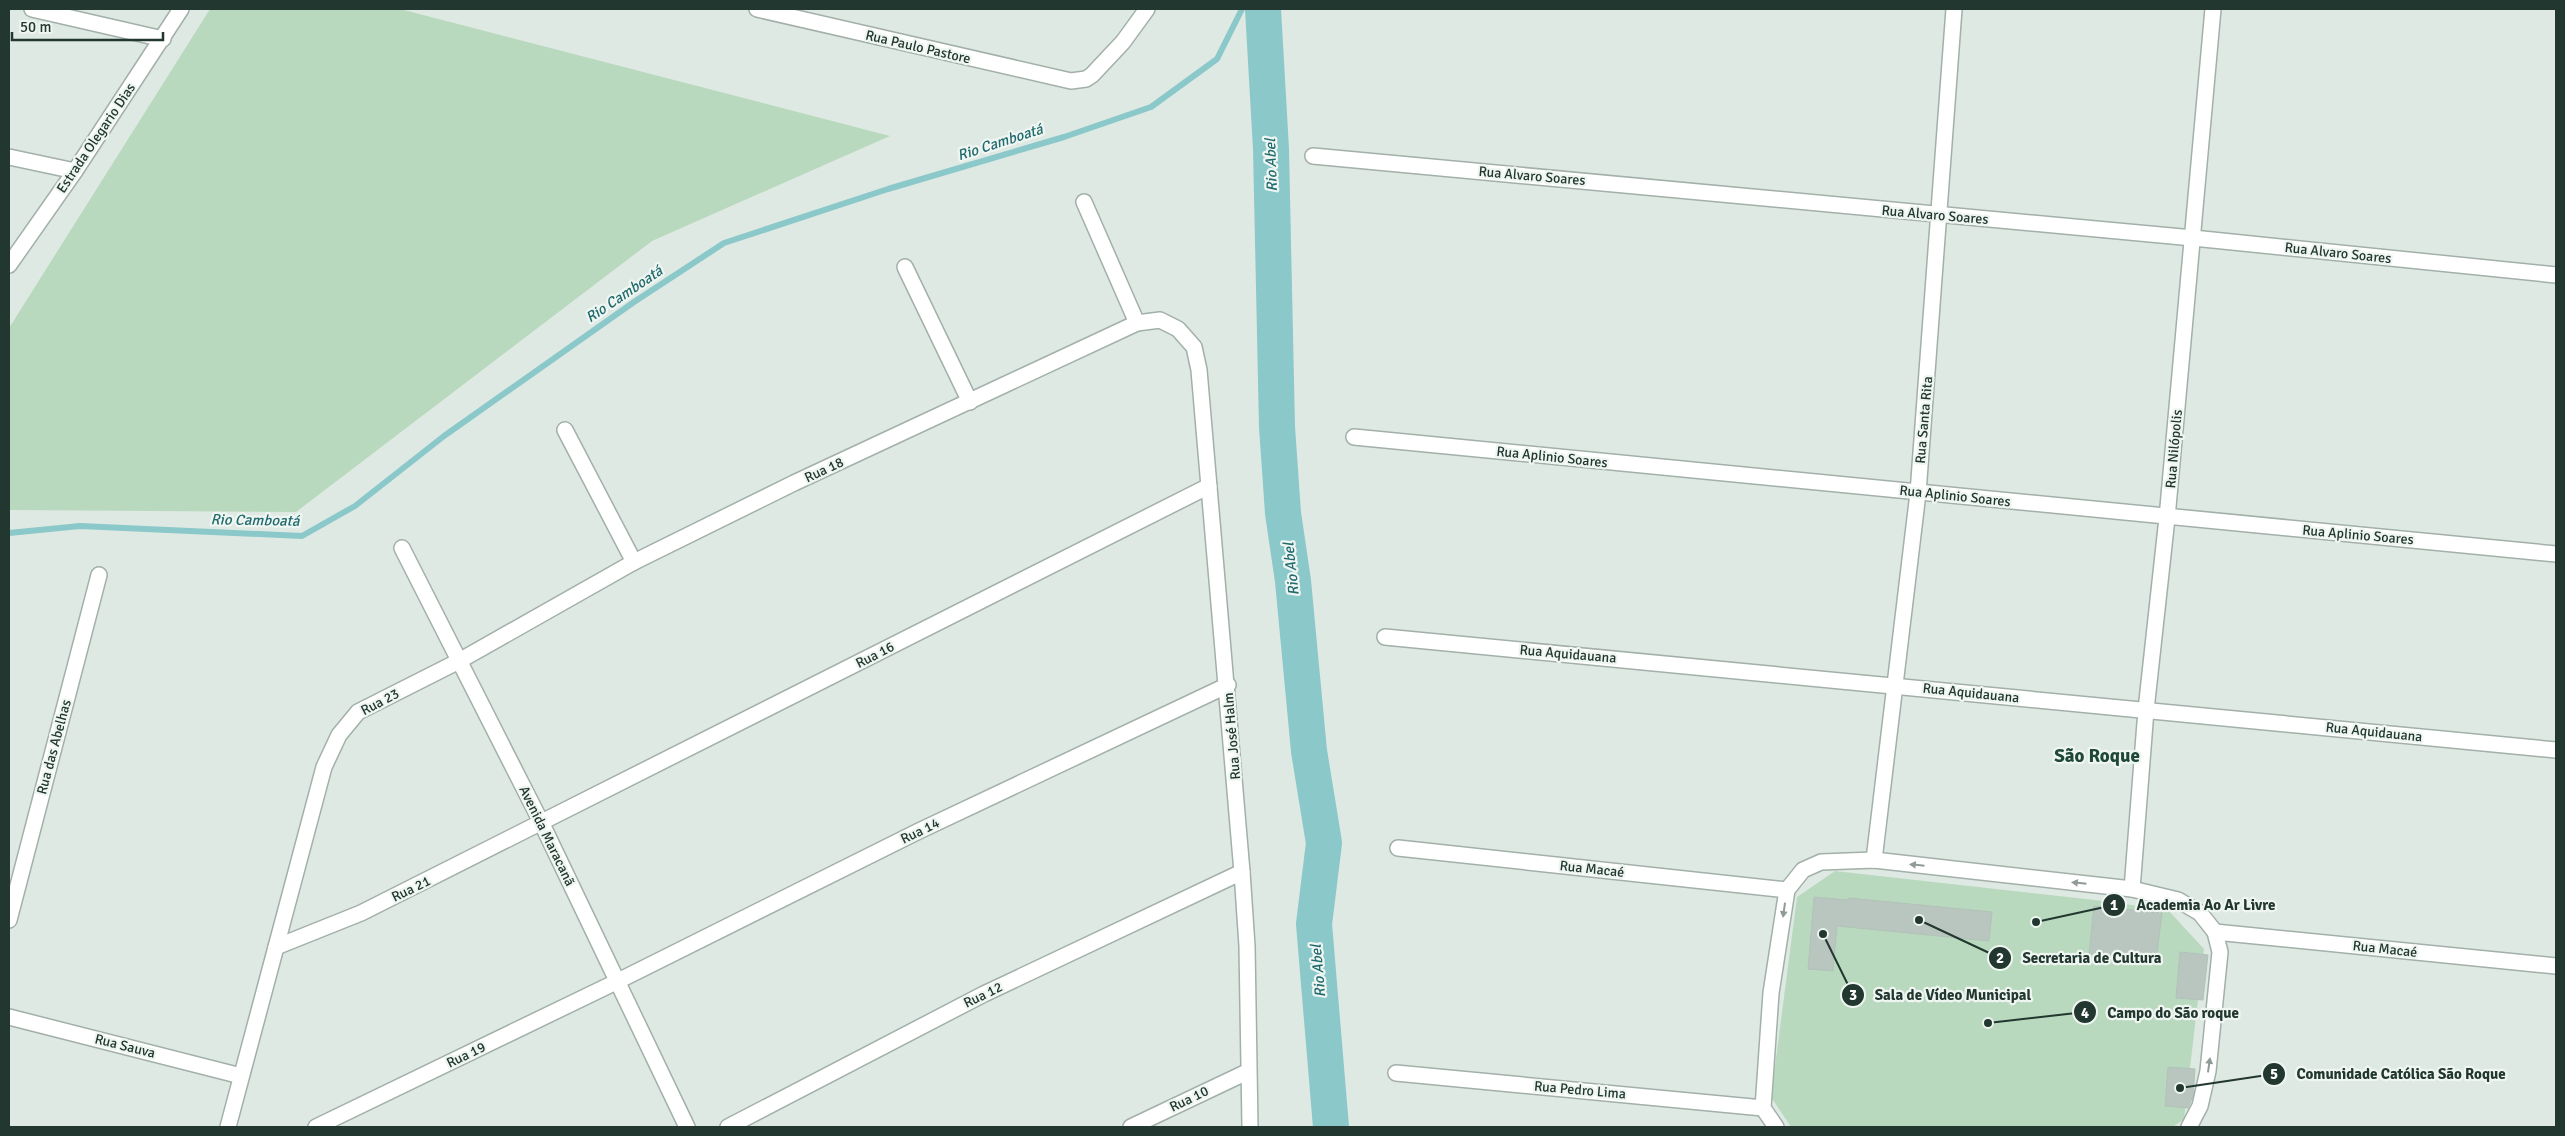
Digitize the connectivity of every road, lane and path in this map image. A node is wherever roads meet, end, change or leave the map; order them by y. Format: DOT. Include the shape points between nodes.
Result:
graph roads {
  1 [pos="32,9"];
  2 [pos="181,9"];
  3 [pos="757,9"];
  4 [pos="1147,9"];
  5 [pos="1954,9"];
  6 [pos="2213,9"];
  7 [pos="163,39"];
  8 [pos="1314,156"];
  9 [pos="9,157"];
  10 [pos="75,171"];
  11 [pos="1084,202"];
  12 [pos="1940,215"];
  13 [pos="2193,238"];
  14 [pos="9,265"];
  15 [pos="905,267"];
  16 [pos="2556,275"];
  17 [pos="1137,323"];
  18 [pos="1194,347"];
  19 [pos="970,402"];
  20 [pos="565,430"];
  21 [pos="1354,437"];
  22 [pos="1209,486"];
  23 [pos="1918,493"];
  24 [pos="2167,518"];
  25 [pos="402,548"];
  26 [pos="2556,554"];
  27 [pos="634,562"];
  28 [pos="99,574"];
  29 [pos="1385,637"];
  30 [pos="459,661"];
  31 [pos="1228,685"];
  32 [pos="1894,685"];
  33 [pos="2146,710"];
  34 [pos="2556,750"];
  35 [pos="542,824"];
  36 [pos="1398,848"];
  37 [pos="1874,860"];
  38 [pos="1242,872"];
  39 [pos="2132,889"];
  40 [pos="1786,890"];
  41 [pos="9,920"];
  42 [pos="2215,932"];
  43 [pos="276,947"];
  44 [pos="2556,966"];
  45 [pos="616,982"];
  46 [pos="9,1017"];
  47 [pos="1248,1072"];
  48 [pos="1396,1073"];
  49 [pos="242,1076"];
  50 [pos="1763,1108"];
  51 [pos="228,1127"];
  52 [pos="316,1127"];
  53 [pos="686,1127"];
  54 [pos="728,1127"];
  55 [pos="1131,1127"];
  56 [pos="1250,1127"];
  57 [pos="1776,1127"];
  58 [pos="2189,1127"];
  1 -- 7 [label="street"];
  2 -- 7 [label="street, Estrada Olegario Dias"];
  3 -- 4 [label="street, Rua Paulo Pastore" via="1080,81 1092,75"];
  5 -- 12 [label="street, Rua Santa Rita"];
  6 -- 13 [label="street, Rua Nilópolis"];
  7 -- 10 [label="street, Estrada Olegario Dias"];
  8 -- 12 [label="street, Rua Alvaro Soares"];
  9 -- 10 [label="street"];
  10 -- 14 [label="street, Estrada Olegario Dias"];
  11 -- 17 [label="street"];
  12 -- 13 [label="street, Rua Alvaro Soares"];
  12 -- 23 [label="street, Rua Santa Rita"];
  13 -- 16 [label="street, Rua Alvaro Soares"];
  13 -- 24 [label="street, Rua Nilópolis"];
  15 -- 19 [label="street"];
  17 -- 18 [label="street, Rua 18" via="1160,320 1178,329"];
  17 -- 19 [label="street, Rua 18"];
  18 -- 22 [label="street, Rua José Halm" via="1199,370"];
  19 -- 27 [label="street, Rua 18" via="794,483"];
  20 -- 27 [label="street"];
  21 -- 23 [label="street, Rua Aplinio Soares"];
  22 -- 31 [label="street, Rua José Halm"];
  22 -- 35 [label="street, Rua 16"];
  23 -- 24 [label="street, Rua Aplinio Soares"];
  23 -- 32 [label="street, Rua Santa Rita"];
  24 -- 26 [label="street, Rua Aplinio Soares"];
  24 -- 33 [label="street, Rua Nilópolis"];
  25 -- 30 [label="street, Avenida Maracanã"];
  27 -- 30 [label="street, Rua 18"];
  28 -- 41 [label="street, Rua das Abelhas"];
  29 -- 32 [label="street, Rua Aquidauana"];
  30 -- 35 [label="street, Avenida Maracanã"];
  30 -- 43 [label="street, Rua 23" via="358,712 338,735 324,767"];
  31 -- 38 [label="street, Rua José Halm"];
  31 -- 45 [label="street, Rua 14" via="919,831"];
  32 -- 33 [label="street, Rua Aquidauana"];
  32 -- 37 [label="street, Rua Santa Rita"];
  33 -- 34 [label="street, Rua Aquidauana"];
  33 -- 39 [label="street, Rua Nilópolis"];
  35 -- 43 [label="street, Rua 21" via="361,913"];
  35 -- 45 [label="street, Avenida Maracanã"];
  36 -- 40 [label="street, Rua Macaé"];
  39 -- 37 [label="street, one-way"];
  37 -- 40 [label="street" via="1821,862 1802,870"];
  38 -- 47 [label="street, Rua José Halm" via="1247,955"];
  38 -- 54 [label="street, Rua 12" via="984,994"];
  39 -- 42 [label="street" via="2178,900 2200,913"];
  40 -- 50 [label="street, one-way" via="1771,993"];
  42 -- 44 [label="street, Rua Macaé"];
  58 -- 42 [label="street, one-way" via="2200,1106 2208,1071 2220,952"];
  43 -- 49 [label="street, Rua 23"];
  45 -- 52 [label="street, Rua 19"];
  45 -- 53 [label="street, Avenida Maracanã"];
  46 -- 49 [label="street, Rua Sauva"];
  47 -- 55 [label="street, Rua 10"];
  47 -- 56 [label="street, Rua José Halm"];
  48 -- 50 [label="street, Rua Pedro Lima"];
  49 -- 51 [label="street, Rua 23"];
  50 -- 57 [label="street"];
}
